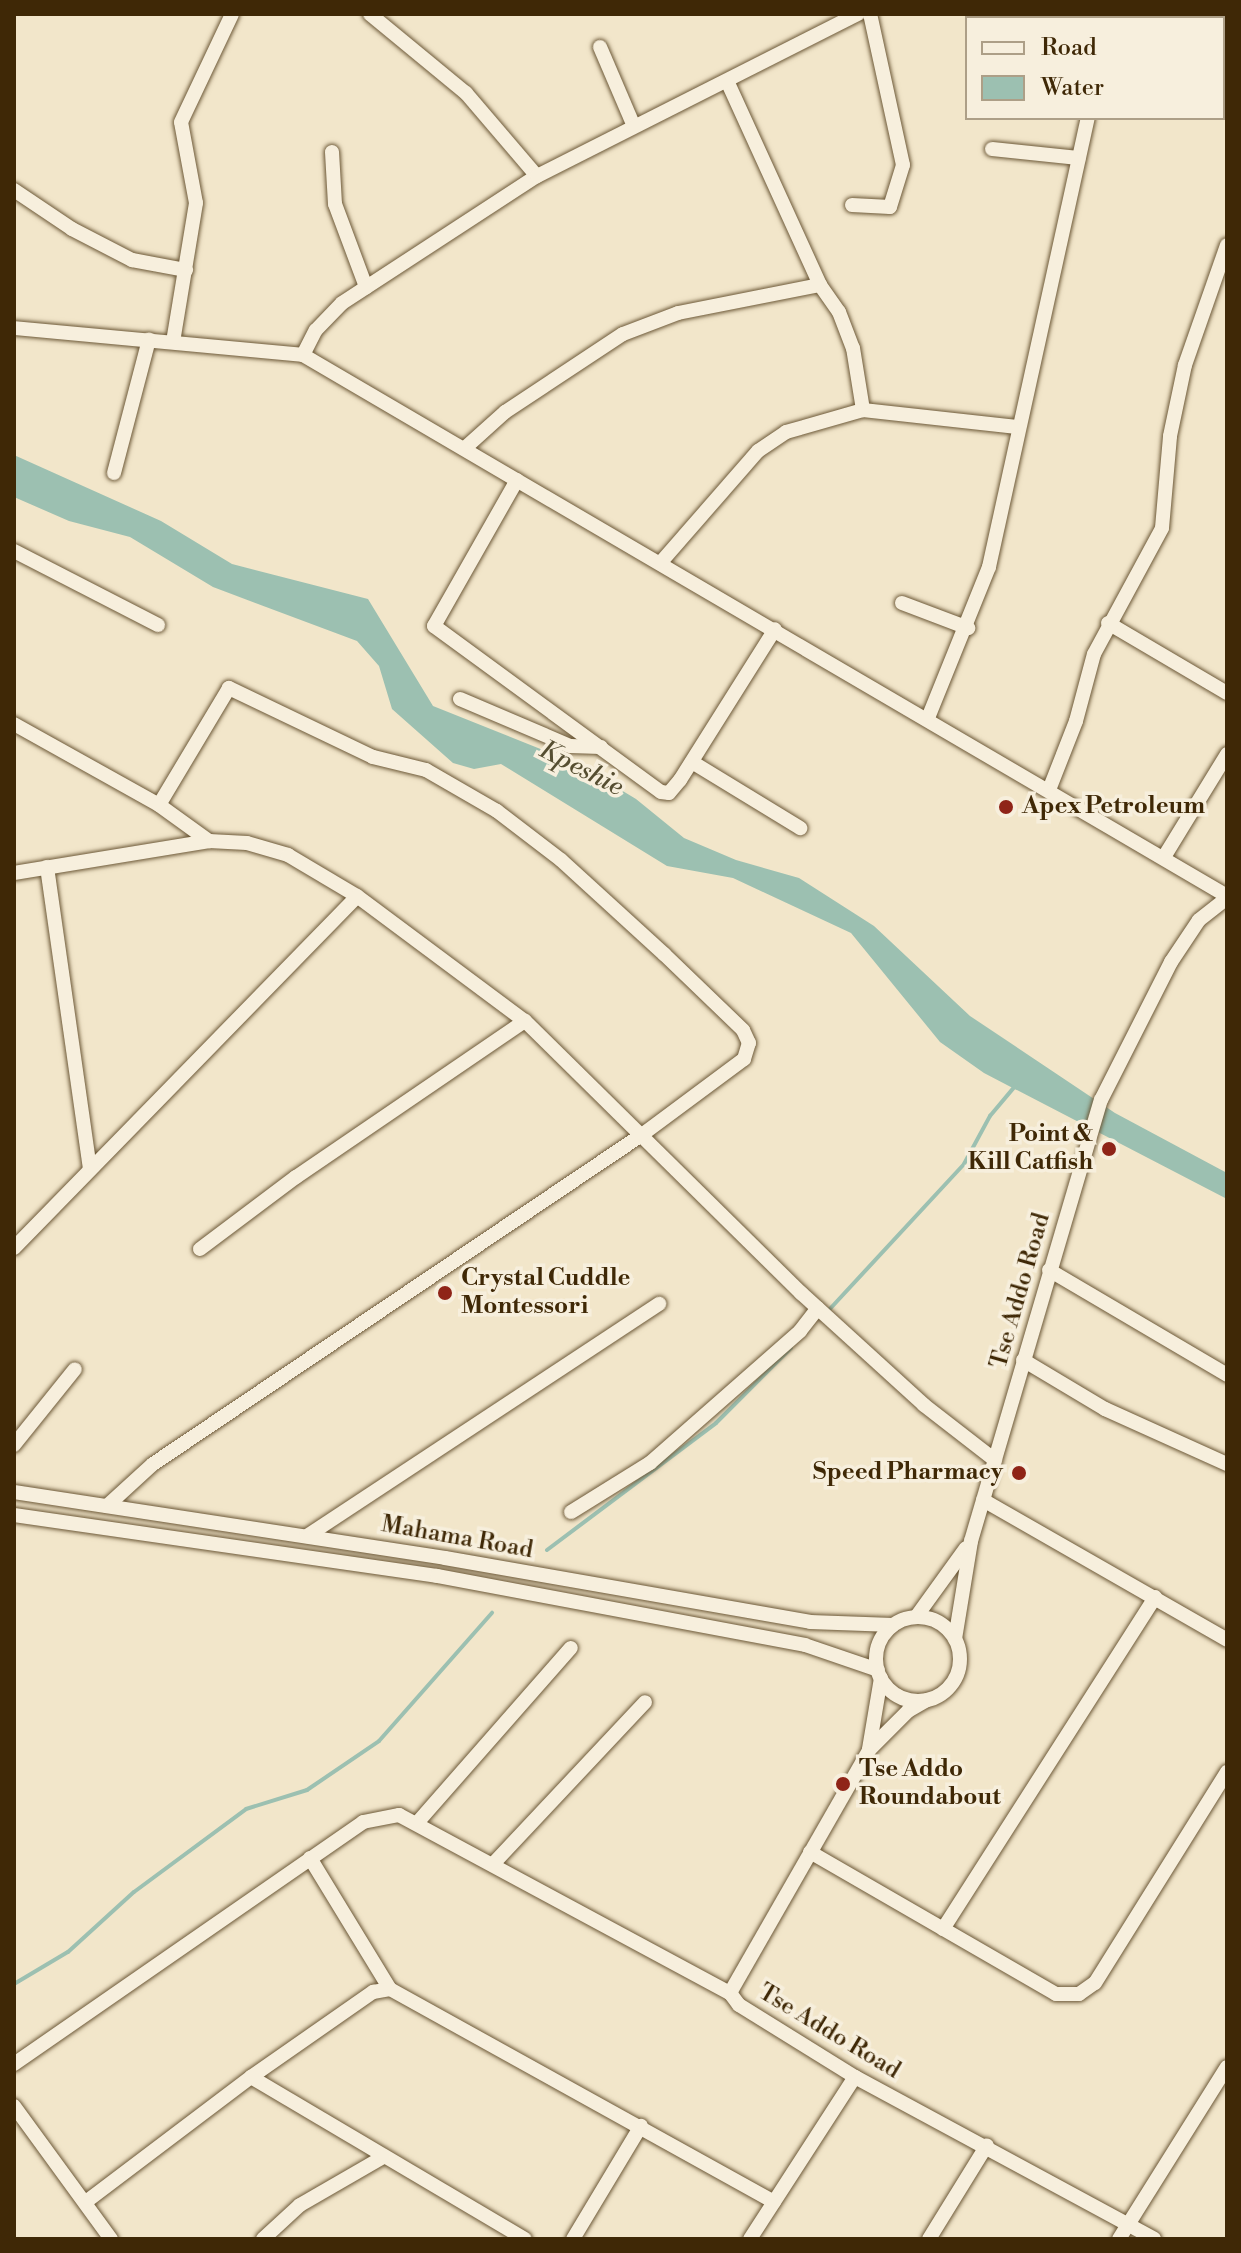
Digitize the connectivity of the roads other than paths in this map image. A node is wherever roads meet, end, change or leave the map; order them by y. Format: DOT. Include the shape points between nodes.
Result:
graph roads {
  1 [pos="232,14"];
  2 [pos="370,14"];
  3 [pos="858,14"];
  4 [pos="870,14"];
  5 [pos="600,47"];
  6 [pos="728,83"];
  7 [pos="1088,120"];
  8 [pos="633,124"];
  9 [pos="992,149"];
  10 [pos="332,152"];
  11 [pos="1079,158"];
  12 [pos="537,176"];
  13 [pos="14,190"];
  14 [pos="852,205"];
  15 [pos="1227,245"];
  16 [pos="186,270"];
  17 [pos="820,285"];
  18 [pos="366,287"];
  19 [pos="14,328"];
  20 [pos="149,340"];
  21 [pos="173,342"];
  22 [pos="303,355"];
  23 [pos="863,410"];
  24 [pos="1017,427"];
  25 [pos="465,448"];
  26 [pos="114,473"];
  27 [pos="517,480"];
  28 [pos="14,551"];
  29 [pos="662,561"];
  30 [pos="902,603"];
  31 [pos="1108,623"];
  32 [pos="158,625"];
  33 [pos="968,628"];
  34 [pos="775,629"];
  35 [pos="1227,693"];
  36 [pos="460,699"];
  37 [pos="928,718"];
  38 [pos="14,724"];
  39 [pos="601,747"];
  40 [pos="1227,754"];
  41 [pos="692,762"];
  42 [pos="1049,790"];
  43 [pos="159,805"];
  44 [pos="800,828"];
  45 [pos="209,841"];
  46 [pos="1164,857"];
  47 [pos="47,867"];
  48 [pos="14,873"];
  49 [pos="357,896"];
  50 [pos="1227,897"];
  51 [pos="525,1021"];
  52 [pos="643,1134"];
  53 [pos="90,1169"];
  54 [pos="14,1248"];
  55 [pos="200,1249"];
  56 [pos="1049,1270"];
  57 [pos="659,1304"];
  58 [pos="818,1309"];
  59 [pos="1023,1360"];
  60 [pos="75,1369"];
  61 [pos="1227,1375"];
  62 [pos="14,1445"];
  63 [pos="995,1460"];
  64 [pos="1227,1464"];
  65 [pos="14,1492"];
  66 [pos="983,1500"];
  67 [pos="107,1506"];
  68 [pos="571,1512"];
  69 [pos="14,1515"];
  70 [pos="307,1536"];
  71 [pos="971,1541"];
  72 [pos="1155,1597"];
  73 [pos="916,1617"];
  74 [pos="893,1625"];
  75 [pos="955,1639"];
  76 [pos="1227,1640"];
  77 [pos="571,1648"];
  78 [pos="879,1674"];
  79 [pos="927,1700"];
  80 [pos="645,1702"];
  81 [pos="869,1750"];
  82 [pos="1227,1772"];
  83 [pos="1222,1790"];
  84 [pos="417,1823"];
  85 [pos="810,1852"];
  86 [pos="310,1858"];
  87 [pos="493,1864"];
  88 [pos="943,1929"];
  89 [pos="390,1989"];
  90 [pos="730,1993"];
  91 [pos="14,2064"];
  92 [pos="1227,2067"];
  93 [pos="251,2077"];
  94 [pos="855,2077"];
  95 [pos="14,2106"];
  96 [pos="641,2126"];
  97 [pos="987,2145"];
  98 [pos="383,2157"];
  99 [pos="87,2201"];
  100 [pos="774,2202"];
  101 [pos="1129,2224"];
  102 [pos="111,2239"];
  103 [pos="263,2239"];
  104 [pos="525,2239"];
  105 [pos="573,2239"];
  106 [pos="750,2239"];
  107 [pos="929,2239"];
  108 [pos="1119,2239"];
  109 [pos="1154,2239"];
  1 -- 16 [label="street" via="181,122 196,203"];
  2 -- 12 [label="street" via="466,93"];
  3 -- 6 [label="street"];
  4 -- 14 [label="street" via="903,165 890,207"];
  5 -- 8 [label="street"];
  6 -- 8 [label="street"];
  6 -- 17 [label="street"];
  7 -- 11 [label="street"];
  8 -- 12 [label="street"];
  9 -- 11 [label="street"];
  10 -- 18 [label="street" via="335,204"];
  11 -- 24 [label="street"];
  12 -- 18 [label="street"];
  13 -- 16 [label="street" via="132,260"];
  15 -- 31 [label="street" via="1185,365 1170,436 1162,528"];
  16 -- 21 [label="street"];
  17 -- 23 [label="street" via="839,312 853,348"];
  17 -- 25 [label="street" via="678,313 623,334 505,412"];
  18 -- 22 [label="street" via="326,317"];
  19 -- 20 [label="street"];
  20 -- 21 [label="street"];
  20 -- 26 [label="street"];
  21 -- 22 [label="street"];
  22 -- 25 [label="street"];
  23 -- 24 [label="street"];
  23 -- 29 [label="street" via="786,432 758,451"];
  24 -- 33 [label="street" via="989,567"];
  25 -- 27 [label="street"];
  27 -- 29 [label="street"];
  27 -- 39 [label="street" via="434,626"];
  28 -- 32 [label="street"];
  29 -- 34 [label="street"];
  30 -- 33 [label="street"];
  31 -- 35 [label="street"];
  31 -- 42 [label="street"];
  33 -- 37 [label="street"];
  34 -- 37 [label="street"];
  34 -- 41 [label="street"];
  36 -- 39 [label="street" via="570,746"];
  37 -- 42 [label="street"];
  38 -- 43 [label="street"];
  39 -- 41 [label="street" via="661,792 669,793"];
  40 -- 46 [label="street"];
  41 -- 44 [label="street"];
  42 -- 46 [label="street"];
  43 -- 45 [label="street"];
  43 -- 52 [label="street" via="229,688 373,757 426,770 497,811 561,860 664,954 743,1030 749,1043 744,1059"];
  45 -- 47 [label="street"];
  45 -- 49 [label="street" via="247,843 288,855"];
  46 -- 50 [label="street"];
  47 -- 48 [label="street"];
  47 -- 53 [label="street"];
  49 -- 51 [label="street"];
  49 -- 53 [label="street"];
  50 -- 56 [label="street, Tse Addo Road" via="1188,935 1125,1052 1084,1149"];
  51 -- 52 [label="street"];
  51 -- 55 [label="street"];
  52 -- 58 [label="street"];
  52 -- 67 [label="street" via="153,1464"];
  53 -- 54 [label="street"];
  56 -- 59 [label="street, Tse Addo Road"];
  56 -- 61 [label="street"];
  57 -- 70 [label="street"];
  58 -- 63 [label="street"];
  58 -- 68 [label="street" via="800,1331 650,1463"];
  59 -- 63 [label="street, Tse Addo Road"];
  59 -- 64 [label="street" via="1105,1409"];
  60 -- 62 [label="street"];
  63 -- 66 [label="street, Tse Addo Road"];
  65 -- 67 [label="street, Mahama Road"];
  66 -- 71 [label="street, Tse Addo Road"];
  66 -- 72 [label="street"];
  67 -- 70 [label="street, Mahama Road"];
  69 -- 78 [label="street, Mahama Road" via="437,1576 805,1645"];
  70 -- 74 [label="street, Mahama Road" via="810,1622"];
  71 -- 73 [label="street, Tse Addo Road"];
  71 -- 75 [label="street, Tse Addo Road"];
  72 -- 76 [label="street"];
  72 -- 88 [label="street"];
  73 -- 74 [label="street"];
  73 -- 75 [label="street" via="946,1627"];
  74 -- 78 [label="street" via="877,1653"];
  75 -- 79 [label="street" via="959,1669 941,1693"];
  77 -- 84 [label="street"];
  78 -- 79 [label="street" via="900,1697"];
  78 -- 81 [label="street, Tse Addo Road"];
  79 -- 81 [label="street, Tse Addo Road" via="908,1711"];
  80 -- 87 [label="street"];
  81 -- 85 [label="street, Tse Addo Road"];
  82 -- 83 [label="street"];
  83 -- 88 [label="street" via="1095,1983 1079,1994 1056,1994"];
  84 -- 86 [label="street" via="383,1815"];
  84 -- 87 [label="street"];
  85 -- 88 [label="street"];
  85 -- 90 [label="street, Tse Addo Road"];
  86 -- 89 [label="street"];
  86 -- 91 [label="street"];
  87 -- 90 [label="street"];
  89 -- 93 [label="street" via="373,1992"];
  89 -- 96 [label="street"];
  90 -- 94 [label="street, Tse Addo Road" via="739,2005"];
  92 -- 101 [label="street"];
  93 -- 98 [label="street"];
  93 -- 99 [label="street"];
  94 -- 97 [label="street, Tse Addo Road"];
  94 -- 100 [label="street"];
  95 -- 99 [label="street"];
  96 -- 100 [label="street"];
  96 -- 105 [label="street"];
  97 -- 101 [label="street, Tse Addo Road"];
  97 -- 107 [label="street"];
  98 -- 103 [label="street" via="300,2205"];
  98 -- 104 [label="street"];
  99 -- 102 [label="street"];
  100 -- 106 [label="street"];
  101 -- 108 [label="street"];
  101 -- 109 [label="street, Tse Addo Road"];
}
